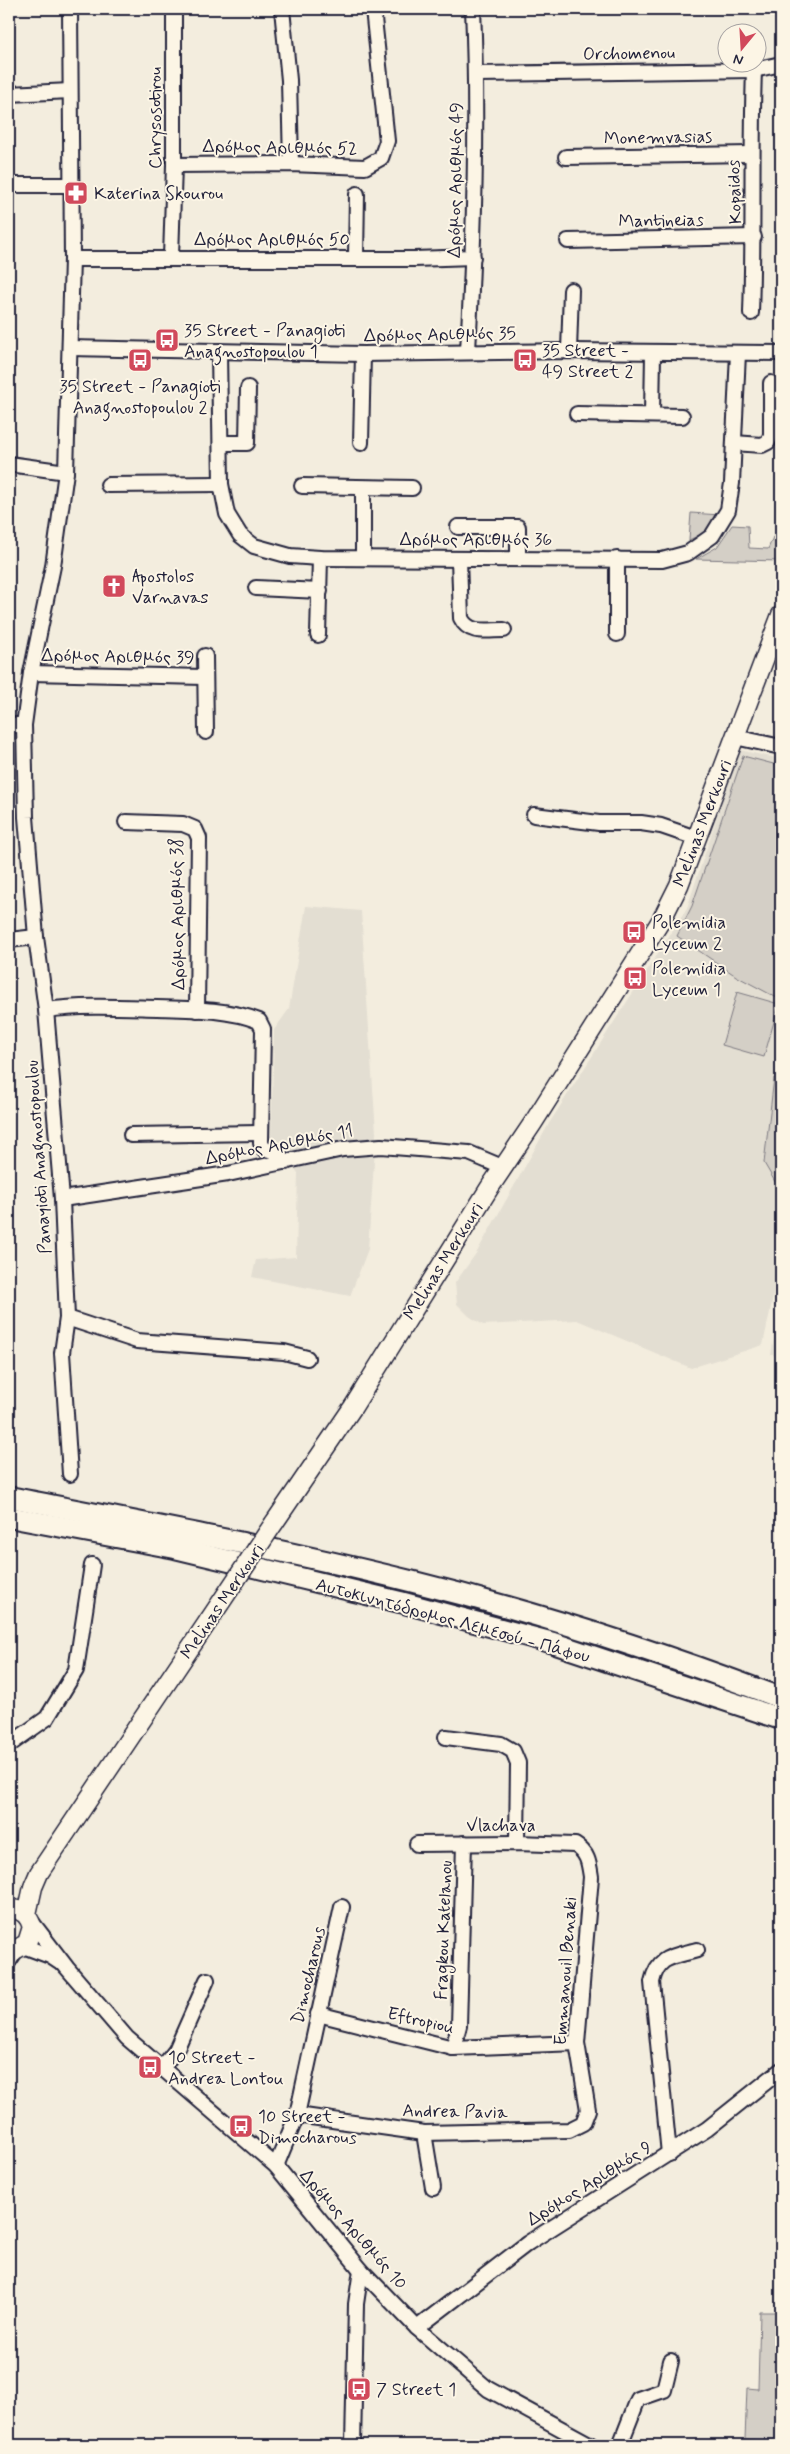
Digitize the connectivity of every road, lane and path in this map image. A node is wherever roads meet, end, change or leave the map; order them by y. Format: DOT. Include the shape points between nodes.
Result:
graph roads {
  1 [pos="70,9"];
  2 [pos="174,9"];
  3 [pos="282,9"];
  4 [pos="373,9"];
  5 [pos="473,9"];
  6 [pos="781,64"];
  7 [pos="768,67"];
  8 [pos="718,71"];
  9 [pos="754,72"];
  10 [pos="476,74"];
  11 [pos="70,91"];
  12 [pos="9,94"];
  13 [pos="751,154"];
  14 [pos="566,157"];
  15 [pos="291,164"];
  16 [pos="174,165"];
  17 [pos="9,185"];
  18 [pos="72,185"];
  19 [pos="356,194"];
  20 [pos="754,237"];
  21 [pos="568,241"];
  22 [pos="171,257"];
  23 [pos="473,257"];
  24 [pos="356,258"];
  25 [pos="72,259"];
  26 [pos="570,290"];
  27 [pos="751,313"];
  28 [pos="70,348"];
  29 [pos="219,351"];
  30 [pos="468,351"];
  31 [pos="569,351"];
  32 [pos="653,353"];
  33 [pos="738,353"];
  34 [pos="781,353"];
  35 [pos="363,354"];
  36 [pos="771,382"];
  37 [pos="248,388"];
  38 [pos="577,414"];
  39 [pos="652,415"];
  40 [pos="682,416"];
  41 [pos="220,443"];
  42 [pos="361,443"];
  43 [pos="734,443"];
  44 [pos="9,464"];
  45 [pos="66,472"];
  46 [pos="221,484"];
  47 [pos="108,485"];
  48 [pos="302,486"];
  49 [pos="363,488"];
  50 [pos="412,488"];
  51 [pos="458,527"];
  52 [pos="363,557"];
  53 [pos="320,558"];
  54 [pos="518,558"];
  55 [pos="459,559"];
  56 [pos="617,559"];
  57 [pos="256,588"];
  58 [pos="320,591"];
  59 [pos="781,615"];
  60 [pos="504,630"];
  61 [pos="617,634"];
  62 [pos="318,635"];
  63 [pos="205,656"];
  64 [pos="31,673"];
  65 [pos="204,677"];
  66 [pos="9,724"];
  67 [pos="24,724"];
  68 [pos="206,732"];
  69 [pos="735,737"];
  70 [pos="781,747"];
  71 [pos="534,815"];
  72 [pos="126,822"];
  73 [pos="696,838"];
  74 [pos="36,937"];
  75 [pos="9,940"];
  76 [pos="46,1010"];
  77 [pos="197,1010"];
  78 [pos="260,1133"];
  79 [pos="131,1135"];
  80 [pos="286,1162"];
  81 [pos="502,1167"];
  82 [pos="62,1199"];
  83 [pos="67,1318"];
  84 [pos="307,1358"];
  85 [pos="70,1474"];
  86 [pos="9,1497"];
  87 [pos="9,1517"];
  88 [pos="122,1528"];
  89 [pos="92,1565"];
  90 [pos="689,1663"];
  91 [pos="781,1687"];
  92 [pos="691,1689"];
  93 [pos="781,1698"];
  94 [pos="781,1719"];
  95 [pos="781,1728"];
  96 [pos="446,1737"];
  97 [pos="9,1745"];
  98 [pos="464,1843"];
  99 [pos="517,1843"];
  100 [pos="417,1844"];
  101 [pos="583,1850"];
  102 [pos="40,1873"];
  103 [pos="9,1905"];
  104 [pos="342,1907"];
  105 [pos="9,1909"];
  106 [pos="29,1918"];
  107 [pos="697,1950"];
  108 [pos="14,1951"];
  109 [pos="67,1968"];
  110 [pos="207,1980"];
  111 [pos="318,2014"];
  112 [pos="577,2043"];
  113 [pos="453,2048"];
  114 [pos="161,2069"];
  115 [pos="781,2070"];
  116 [pos="297,2115"];
  117 [pos="583,2123"];
  118 [pos="424,2133"];
  119 [pos="669,2154"];
  120 [pos="276,2166"];
  121 [pos="433,2188"];
  122 [pos="361,2270"];
  123 [pos="417,2328"];
  124 [pos="671,2361"];
  125 [pos="353,2445"];
  126 [pos="591,2445"];
  127 [pos="620,2445"];
  1 -- 11 [label="street, Panayioti Anagnostopoulou"];
  2 -- 16 [label="street, Chrysosotirou"];
  3 -- 15 [label="street" via="289,80"];
  4 -- 15 [label="street, Δρόμος Αριθμός 52" via="387,141 381,158 365,167"];
  5 -- 10 [label="street, Δρόμος Αριθμός 49"];
  6 -- 7 [label="street, Orchomenou"];
  8 -- 10 [label="street, Orchomenou"];
  9 -- 13 [label="street, Kopaidos"];
  10 -- 23 [label="street, Δρόμος Αριθμός 49"];
  11 -- 12 [label="street"];
  11 -- 18 [label="street, Panayioti Anagnostopoulou"];
  13 -- 14 [label="street, Monemvasias"];
  13 -- 20 [label="street, Kopaidos"];
  15 -- 16 [label="street, Δρόμος Αριθμός 52"];
  16 -- 22 [label="street, Chrysosotirou"];
  17 -- 18 [label="street"];
  18 -- 25 [label="street, Panayioti Anagnostopoulou"];
  19 -- 24 [label="street"];
  20 -- 21 [label="street, Mantineias"];
  20 -- 27 [label="street, Kopaidos"];
  22 -- 24 [label="street, Δρόμος Αριθμός 50"];
  22 -- 25 [label="street, Δρόμος Αριθμός 50"];
  23 -- 24 [label="street, Δρόμος Αριθμός 50"];
  23 -- 30 [label="street, Δρόμος Αριθμός 49"];
  25 -- 28 [label="street, Panayioti Anagnostopoulou"];
  26 -- 31 [label="street"];
  28 -- 29 [label="street, Δρόμος Αριθμός 35"];
  28 -- 45 [label="street, Panayioti Anagnostopoulou"];
  29 -- 35 [label="street, Δρόμος Αριθμός 35"];
  29 -- 41 [label="street, Δρόμος Αριθμός 36"];
  30 -- 31 [label="street, Δρόμος Αριθμός 35"];
  30 -- 35 [label="street, Δρόμος Αριθμός 35"];
  31 -- 32 [label="street, Δρόμος Αριθμός 35"];
  32 -- 33 [label="street, Δρόμος Αριθμός 35"];
  32 -- 39 [label="street"];
  33 -- 34 [label="street, Δρόμος Αριθμός 35"];
  33 -- 43 [label="street, Δρόμος Αριθμός 36"];
  35 -- 42 [label="street"];
  36 -- 43 [label="street" via="768,442 762,445"];
  37 -- 41 [label="street" via="247,443"];
  38 -- 39 [label="street"];
  39 -- 40 [label="street"];
  41 -- 46 [label="street, Δρόμος Αριθμός 36"];
  43 -- 56 [label="street, Δρόμος Αριθμός 36" via="728,510 712,536 688,553 662,560"];
  44 -- 45 [label="street"];
  45 -- 64 [label="street, Panayioti Anagnostopoulou" via="53,566"];
  46 -- 47 [label="street"];
  46 -- 53 [label="street, Δρόμος Αριθμός 36" via="228,514 240,536 254,546 274,553"];
  48 -- 49 [label="street"];
  49 -- 50 [label="street"];
  49 -- 52 [label="street"];
  51 -- 54 [label="street" via="518,527"];
  52 -- 53 [label="street, Δρόμος Αριθμός 36"];
  52 -- 55 [label="street, Δρόμος Αριθμός 36"];
  53 -- 58 [label="street"];
  54 -- 55 [label="street, Δρόμος Αριθμός 36"];
  54 -- 56 [label="street, Δρόμος Αριθμός 36"];
  55 -- 60 [label="street" via="461,618 465,627"];
  56 -- 61 [label="street"];
  57 -- 58 [label="street"];
  58 -- 62 [label="street"];
  59 -- 69 [label="main road, Melinas Merkouri"];
  63 -- 65 [label="street, Δρόμος Αριθμός 39"];
  64 -- 65 [label="street, Δρόμος Αριθμός 39"];
  64 -- 67 [label="street, Panayioti Anagnostopoulou"];
  65 -- 68 [label="street, Δρόμος Αριθμός 39"];
  66 -- 67 [label="street"];
  67 -- 74 [label="street, Panayioti Anagnostopoulou" via="26,817"];
  69 -- 70 [label="street"];
  69 -- 73 [label="main road, Melinas Merkouri"];
  71 -- 73 [label="street" via="599,823 641,823"];
  72 -- 77 [label="street, Δρόμος Αριθμός 38" via="183,824 195,829 199,838"];
  73 -- 81 [label="main road, Melinas Merkouri" via="679,886 662,920"];
  74 -- 75 [label="street"];
  74 -- 76 [label="street, Panayioti Anagnostopoulou"];
  76 -- 77 [label="street" via="80,1006"];
  76 -- 82 [label="street, Panayioti Anagnostopoulou"];
  77 -- 78 [label="street" via="259,1021 263,1029"];
  78 -- 79 [label="street"];
  78 -- 80 [label="street" via="264,1149 274,1151"];
  80 -- 81 [label="street, Δρόμος Αριθμός 11" via="343,1149 381,1146 469,1153"];
  80 -- 82 [label="street, Δρόμος Αριθμός 11"];
  81 -- 102 [label="main road, Melinas Merkouri, bridge" via="352,1407"];
  82 -- 83 [label="street, Panayioti Anagnostopoulou"];
  83 -- 84 [label="street" via="137,1341 284,1352"];
  83 -- 85 [label="street, Panayioti Anagnostopoulou" via="62,1353"];
  86 -- 88 [label="highway"];
  87 -- 88 [label="highway"];
  88 -- 90 [label="highway, Αυτοκινητόδρομος Λεμεσού - Πάφου" via="248,1544 410,1581 560,1622"];
  88 -- 92 [label="highway, Αυτοκινητόδρομος Λεμεσού - Πάφου" via="175,1548 553,1643"];
  89 -- 97 [label="street" via="76,1670 47,1718"];
  90 -- 91 [label="highway"];
  90 -- 93 [label="highway, Αυτοκινητόδρομος Λεμεσού - Πάφου"];
  92 -- 94 [label="highway, Αυτοκινητόδρομος Λεμεσού - Πάφου"];
  92 -- 95 [label="highway"];
  96 -- 99 [label="street" via="501,1744 512,1751 518,1763"];
  98 -- 99 [label="street, Vlachava"];
  98 -- 100 [label="street, Vlachava"];
  98 -- 113 [label="street, Fragkou Katelanou" via="459,2026"];
  99 -- 101 [label="street, Vlachava" via="575,1845"];
  101 -- 112 [label="street, Emmanouil Benaki" via="591,1877"];
  102 -- 103 [label="main road, Melinas Merkouri"];
  102 -- 106 [label="main road, Melinas Merkouri" via="33,1887"];
  104 -- 111 [label="street, Dimocharous"];
  105 -- 106 [label="main road" via="20,1910"];
  106 -- 108 [label="main road, Melinas Merkouri" via="32,1932"];
  106 -- 109 [label="street, Δρόμος Αριθμός 10"];
  107 -- 119 [label="street" via="662,1960 655,1969 652,1982"];
  108 -- 109 [label="street, Δρόμος Αριθμός 10" via="50,1956"];
  109 -- 114 [label="street, Δρόμος Αριθμός 10" via="127,2038"];
  110 -- 114 [label="street" via="176,2050"];
  111 -- 113 [label="street, Eftropiou"];
  111 -- 116 [label="street, Dimocharous"];
  112 -- 113 [label="street, Eftropiou"];
  112 -- 117 [label="street, Emmanouil Benaki" via="588,2110"];
  114 -- 120 [label="street, Δρόμος Αριθμός 10"];
  115 -- 119 [label="street, Δρόμος Αριθμός 9" via="707,2129"];
  116 -- 118 [label="street, Andrea Pavia"];
  116 -- 120 [label="street, Dimocharous"];
  117 -- 118 [label="street, Andrea Pavia" via="569,2130"];
  118 -- 121 [label="street"];
  119 -- 123 [label="street, Δρόμος Αριθμός 9" via="528,2243"];
  120 -- 122 [label="street, Δρόμος Αριθμός 10"];
  122 -- 123 [label="street, Δρόμος Αριθμός 10"];
  122 -- 125 [label="street" via="356,2304"];
  123 -- 126 [label="street, Δρόμος Αριθμός 10" via="488,2389"];
  124 -- 127 [label="street" via="664,2390 638,2399"];
}
